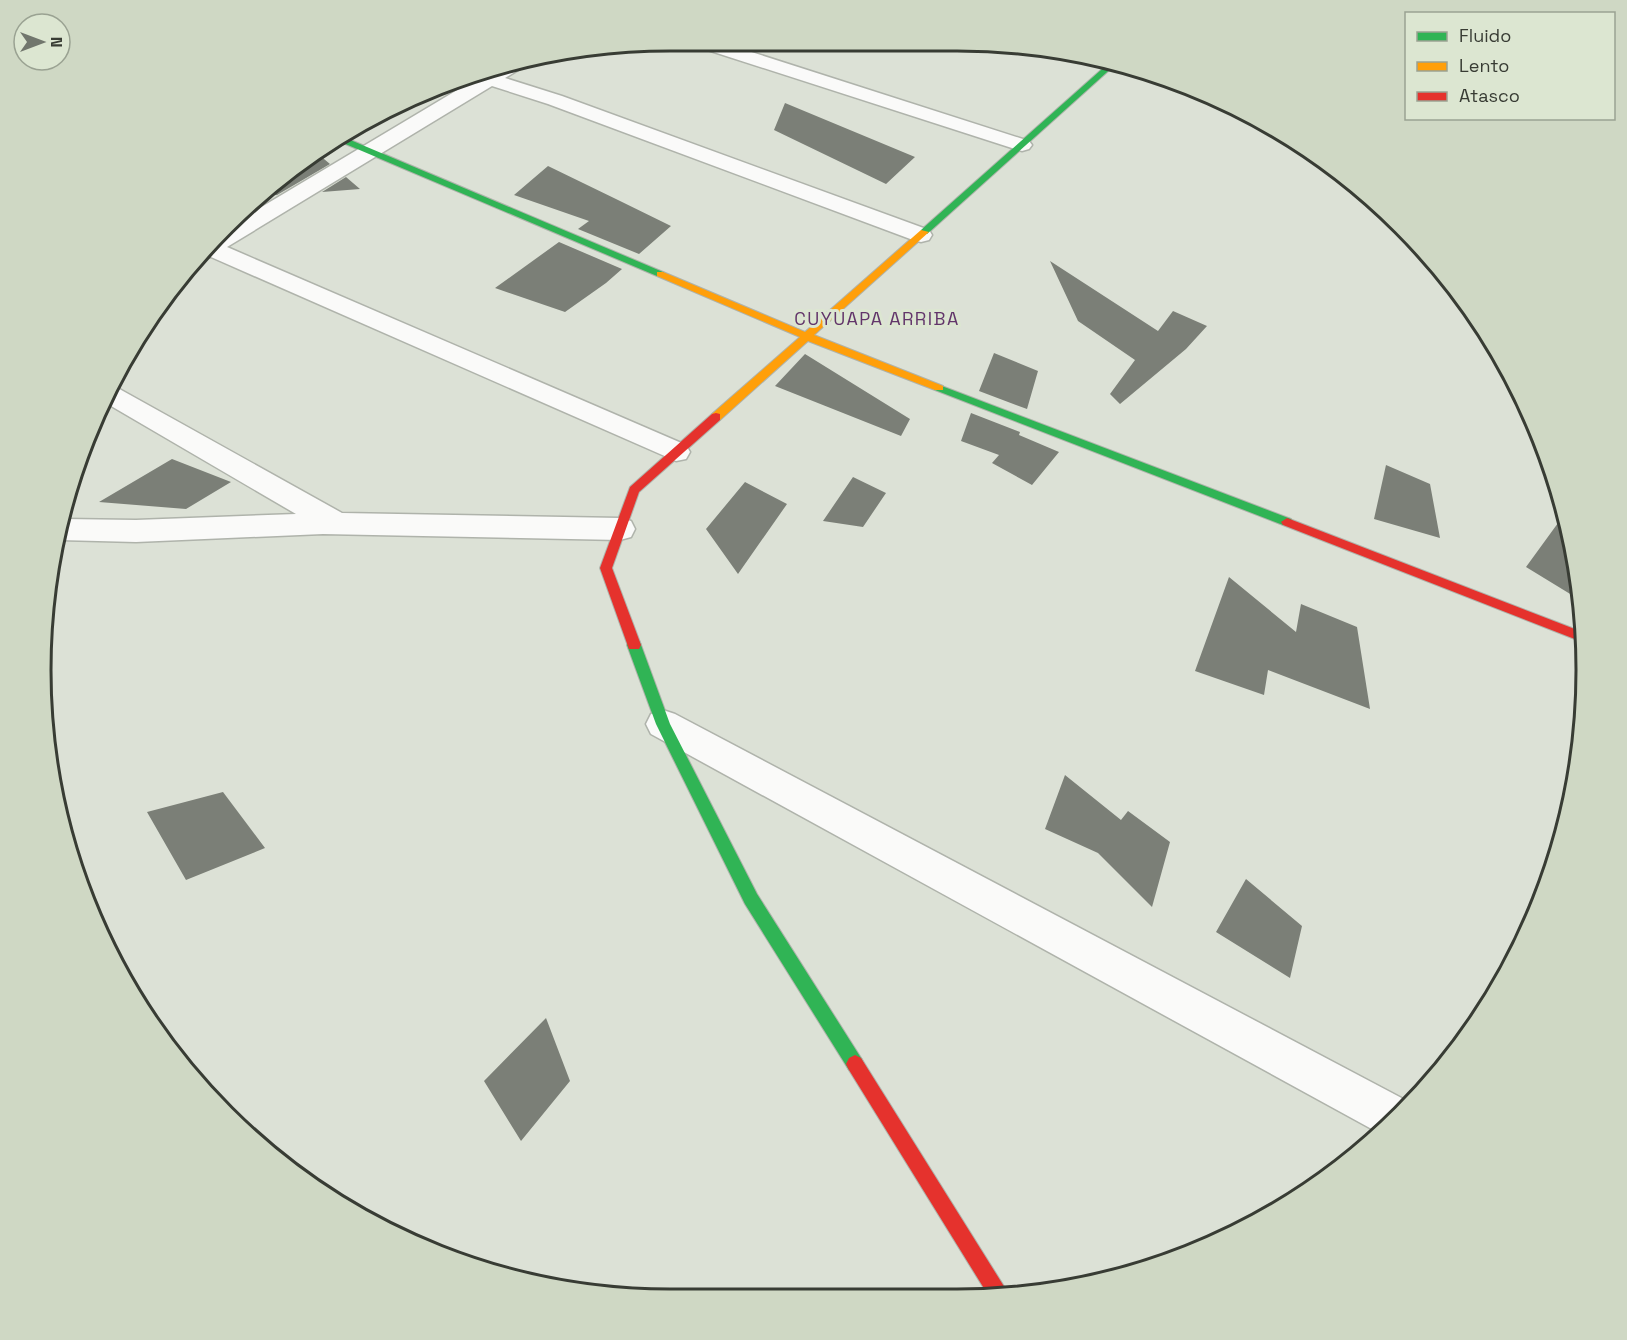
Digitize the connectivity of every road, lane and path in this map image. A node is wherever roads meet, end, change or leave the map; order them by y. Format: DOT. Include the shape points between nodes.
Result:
graph roads {
  1 [pos="730,51"];
  2 [pos="1106,69"];
  3 [pos="488,79"];
  4 [pos="474,83"];
  5 [pos="347,142"];
  6 [pos="1022,145"];
  7 [pos="370,152"];
  8 [pos="229,235"];
  9 [pos="921,235"];
  10 [pos="214,252"];
  11 [pos="806,336"];
  12 [pos="115,397"];
  13 [pos="676,452"];
  14 [pos="339,524"];
  15 [pos="620,529"];
  16 [pos="67,530"];
  17 [pos="1575,634"];
  18 [pos="663,724"];
  19 [pos="1388,1114"];
  20 [pos="995,1288"];
  1 -- 6 [label="street"];
  2 -- 6 [label="street"];
  3 -- 9 [label="street"];
  4 -- 7 [label="street"];
  5 -- 7 [label="street"];
  6 -- 9 [label="street"];
  7 -- 8 [label="street"];
  7 -- 11 [label="street"];
  9 -- 11 [label="street"];
  10 -- 13 [label="street"];
  11 -- 13 [label="street"];
  11 -- 17 [label="street"];
  12 -- 14 [label="street"];
  13 -- 15 [label="street" via="634,490"];
  14 -- 15 [label="street"];
  14 -- 16 [label="street"];
  15 -- 18 [label="street" via="606,568"];
  18 -- 19 [label="street"];
  18 -- 20 [label="street" via="751,899"];
}
